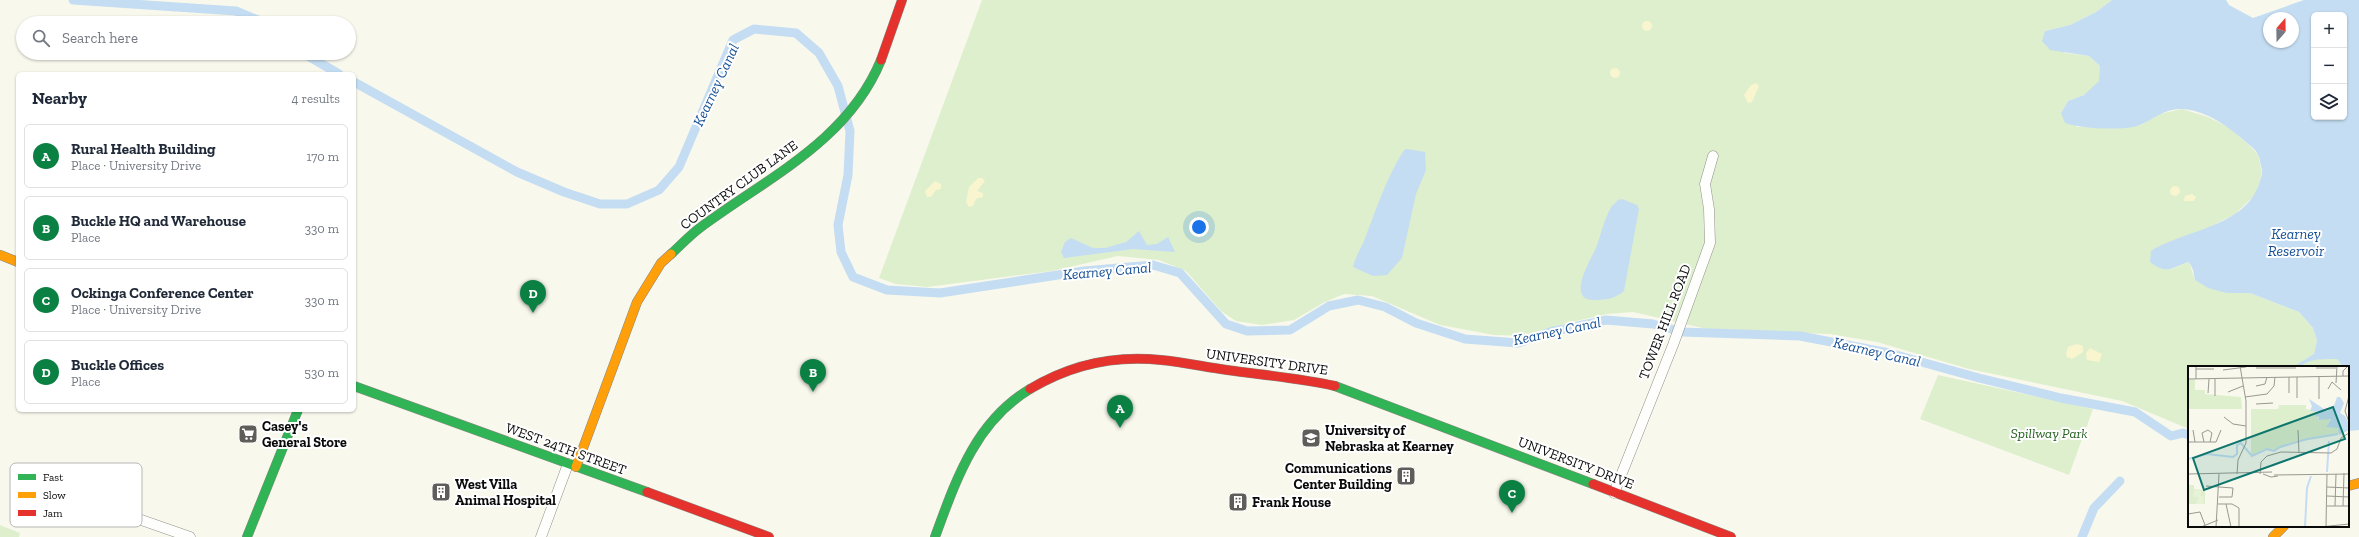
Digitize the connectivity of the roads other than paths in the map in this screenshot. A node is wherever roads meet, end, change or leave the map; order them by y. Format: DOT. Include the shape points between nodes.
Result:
graph roads {
  1 [pos="902,0"];
  2 [pos="1713,156"];
  3 [pos="0,255"];
  4 [pos="16,261"];
  5 [pos="356,387"];
  6 [pos="297,412"];
  7 [pos="572,466"];
  8 [pos="2359,483"];
  9 [pos="2349,486"];
  10 [pos="1614,493"];
  11 [pos="142,520"];
  12 [pos="2283,527"];
  13 [pos="190,537"];
  14 [pos="247,537"];
  15 [pos="541,537"];
  16 [pos="769,537"];
  17 [pos="935,537"];
  18 [pos="1731,537"];
  19 [pos="2273,537"];
  1 -- 7 [label="street, COUNTRY CLUB LANE" via="869,86 834,130 816,147 700,228 661,263 637,302"];
  2 -- 10 [label="street, TOWER HILL ROAD" via="1705,184 1710,243"];
  3 -- 4 [label="street"];
  5 -- 7 [label="street, WEST 24TH STREET"];
  6 -- 14 [label="street"];
  7 -- 15 [label="street"];
  7 -- 16 [label="street, WEST 24TH STREET"];
  8 -- 9 [label="street"];
  10 -- 17 [label="street, UNIVERSITY DRIVE" via="1339,387 1298,378 1154,359 1112,360 1077,366 1048,377 1006,407 967,455"];
  10 -- 18 [label="street, UNIVERSITY DRIVE"];
  11 -- 13 [label="street"];
  12 -- 19 [label="street"];
}
